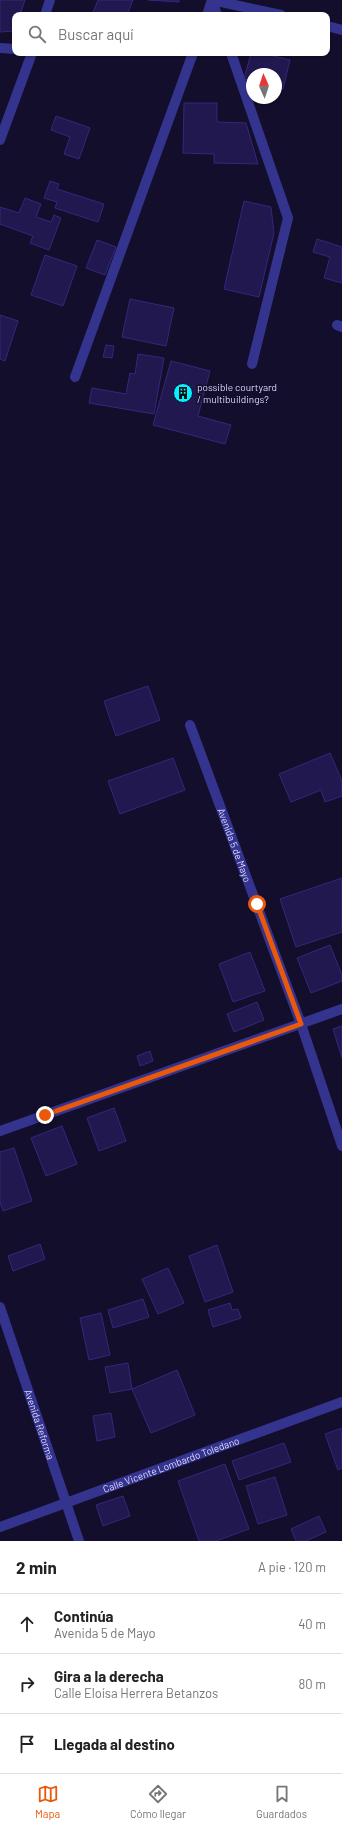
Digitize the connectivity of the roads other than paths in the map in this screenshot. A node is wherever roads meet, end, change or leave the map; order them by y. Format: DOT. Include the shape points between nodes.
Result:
graph roads {
  1 [pos="50,0"];
  2 [pos="212,0"];
  3 [pos="46,12"];
  4 [pos="208,12"];
  5 [pos="217,12"];
  6 [pos="267,12"];
  7 [pos="330,27"];
  8 [pos="342,30"];
  9 [pos="0,48"];
  10 [pos="12,49"];
  11 [pos="31,56"];
  12 [pos="192,56"];
  13 [pos="232,56"];
  14 [pos="0,140"];
  15 [pos="252,364"];
  16 [pos="74,377"];
  17 [pos="190,725"];
  18 [pos="342,1009"];
  19 [pos="301,1024"];
  20 [pos="0,1131"];
  21 [pos="342,1146"];
  22 [pos="0,1307"];
  23 [pos="342,1402"];
  24 [pos="65,1503"];
  25 [pos="0,1527"];
  26 [pos="79,1541"];
  1 -- 3 [label="street"];
  2 -- 4 [label="street"];
  2 -- 5 [label="street"];
  2 -- 6 [label="street"];
  7 -- 8 [label="street"];
  9 -- 10 [label="street"];
  11 -- 14 [label="street"];
  12 -- 16 [label="street"];
  13 -- 15 [label="street" via="288,218"];
  17 -- 19 [label="street, Avenida 5 de Mayo"];
  18 -- 19 [label="street"];
  19 -- 20 [label="street"];
  19 -- 21 [label="street, Avenida 5 de Mayo"];
  22 -- 24 [label="street, Avenida Reforma"];
  23 -- 24 [label="street, Calle Vicente Lombardo Toledano"];
  24 -- 25 [label="street, Calle Vicente Lombardo Toledano"];
  24 -- 26 [label="street, Avenida Reforma"];
}
